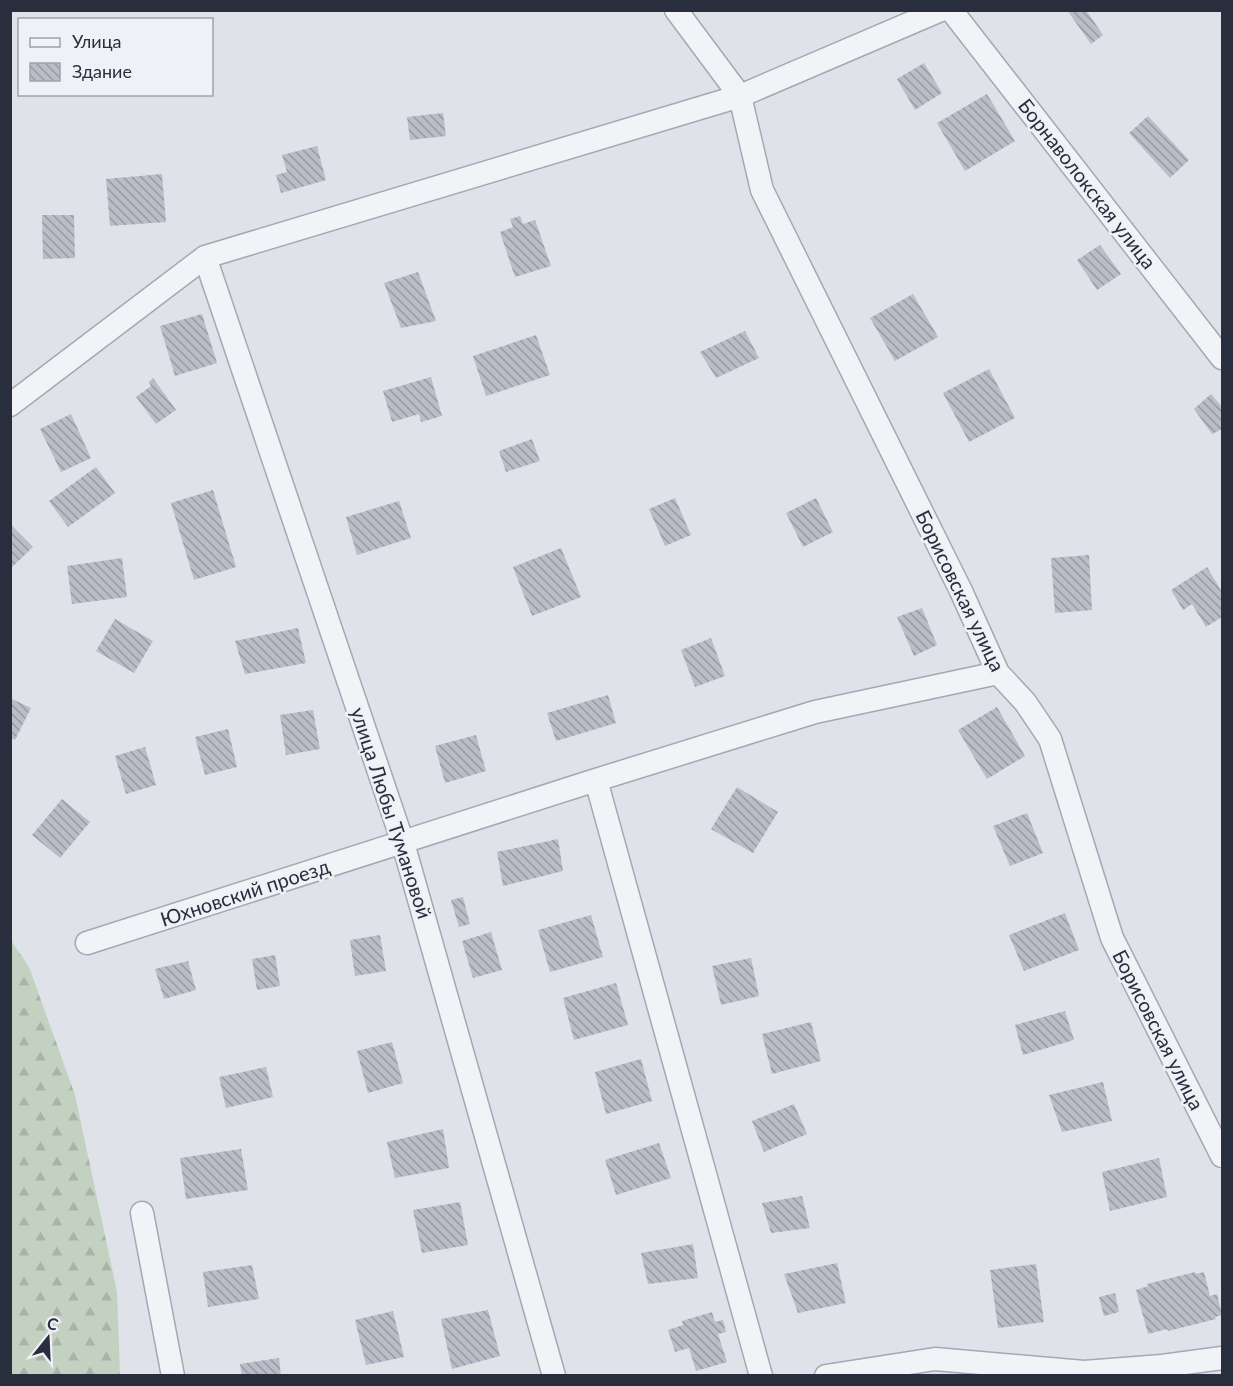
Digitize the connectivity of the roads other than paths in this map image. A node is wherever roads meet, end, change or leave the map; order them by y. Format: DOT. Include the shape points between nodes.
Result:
graph roads {
  1 [pos="676,10"];
  2 [pos="941,10"];
  3 [pos="951,10"];
  4 [pos="740,96"];
  5 [pos="205,257"];
  6 [pos="1222,358"];
  7 [pos="10,405"];
  8 [pos="998,673"];
  9 [pos="596,780"];
  10 [pos="404,843"];
  11 [pos="87,943"];
  12 [pos="1222,1156"];
  13 [pos="142,1213"];
  14 [pos="1222,1358"];
  15 [pos="173,1376"];
  16 [pos="554,1376"];
  17 [pos="761,1376"];
  18 [pos="826,1376"];
  1 -- 4 [label="street"];
  2 -- 4 [label="street"];
  3 -- 6 [label="street, Борнаволокская улица"];
  4 -- 5 [label="street"];
  4 -- 8 [label="street, Борисовская улица" via="762,190"];
  5 -- 7 [label="street"];
  5 -- 10 [label="street, улица Любы Тумановой"];
  8 -- 9 [label="street, Юхновский проезд" via="815,712"];
  8 -- 12 [label="street, Борисовская улица" via="1025,702 1050,739 1112,938"];
  9 -- 10 [label="street, Юхновский проезд"];
  9 -- 17 [label="street"];
  10 -- 11 [label="street, Юхновский проезд"];
  10 -- 16 [label="street, улица Любы Тумановой"];
  13 -- 15 [label="street"];
  14 -- 18 [label="street" via="1084,1371 935,1359"];
}
